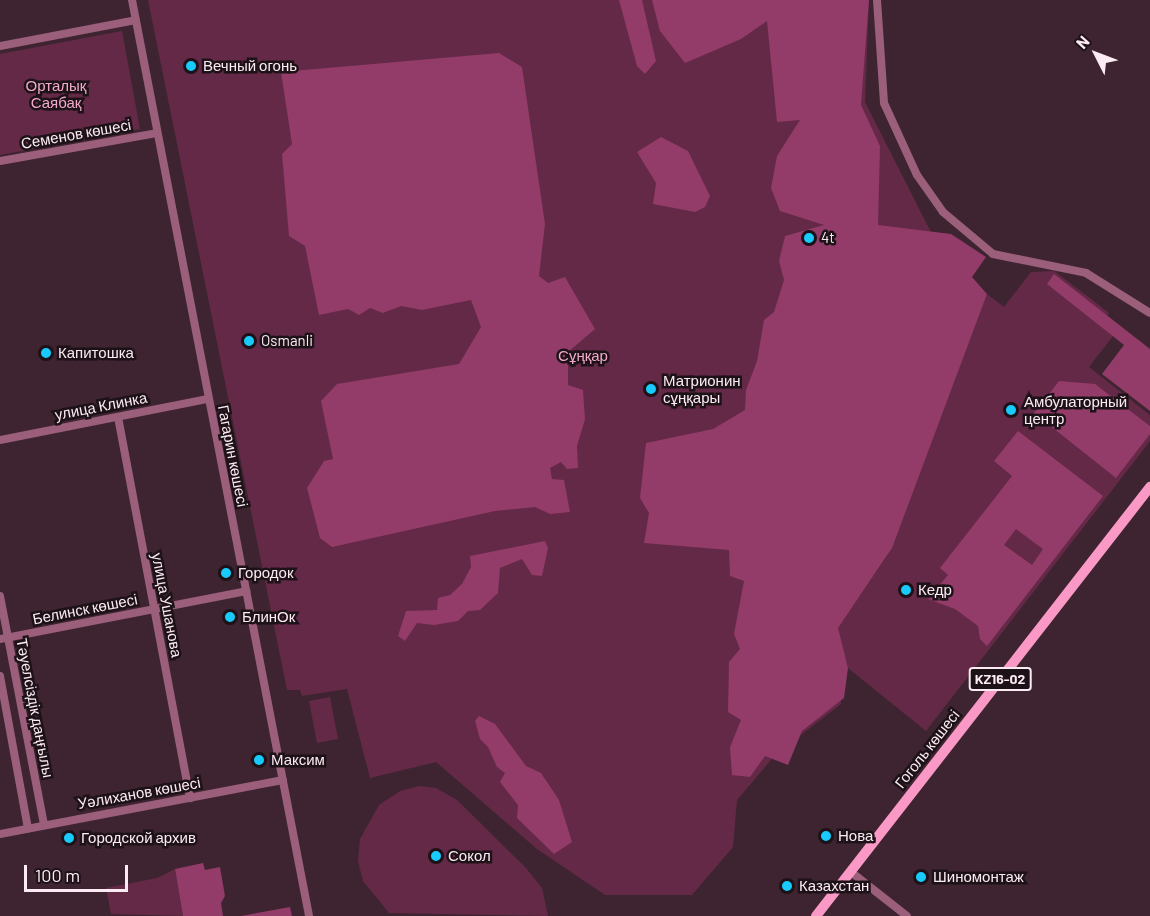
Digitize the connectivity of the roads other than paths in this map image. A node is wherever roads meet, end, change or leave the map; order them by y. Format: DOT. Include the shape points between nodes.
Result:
graph roads {
  1 [pos="132,0"];
  2 [pos="877,0"];
  3 [pos="136,20"];
  4 [pos="0,46"];
  5 [pos="157,133"];
  6 [pos="0,161"];
  7 [pos="1150,312"];
  8 [pos="208,399"];
  9 [pos="118,417"];
  10 [pos="0,440"];
  11 [pos="1150,487"];
  12 [pos="246,591"];
  13 [pos="0,596"];
  14 [pos="154,609"];
  15 [pos="4,638"];
  16 [pos="0,676"];
  17 [pos="283,780"];
  18 [pos="190,798"];
  19 [pos="44,825"];
  20 [pos="28,828"];
  21 [pos="0,834"];
  22 [pos="851,872"];
  23 [pos="309,916"];
  24 [pos="816,916"];
  25 [pos="907,916"];
  1 -- 3 [label="street, Гагарин көшесі"];
  2 -- 7 [label="street" via="884,103 917,175 943,212 993,254 1086,273"];
  3 -- 4 [label="street"];
  3 -- 5 [label="street, Гагарин көшесі"];
  5 -- 6 [label="street, Семенов көшесі"];
  5 -- 8 [label="street, Гагарин көшесі"];
  8 -- 9 [label="street, улица Клинка"];
  8 -- 12 [label="street, Гагарин көшесі"];
  9 -- 10 [label="street, улица Клинка"];
  9 -- 14 [label="street, улица Ушанова"];
  11 -- 22 [label="main road, Гоголь көшесі / KZ16-02"];
  12 -- 14 [label="street, Белинск көшесі"];
  12 -- 17 [label="street, Гагарин көшесі"];
  13 -- 15 [label="street, Тәуелсіздік даңғылы"];
  14 -- 15 [label="street, Белинск көшесі"];
  14 -- 18 [label="street, улица Ушанова"];
  15 -- 19 [label="street, Тәуелсіздік даңғылы"];
  16 -- 20 [label="street, Тәуелсіздік даңғылы"];
  17 -- 18 [label="street, Уәлиханов көшесі"];
  17 -- 23 [label="street, Гагарин көшесі"];
  18 -- 19 [label="street, Уәлиханов көшесі"];
  19 -- 20 [label="street, Уәлиханов көшесі"];
  20 -- 21 [label="street, Уәлиханов көшесі"];
  22 -- 24 [label="main road, Гоголь көшесі / KZ16-02"];
  22 -- 25 [label="street"];
}
